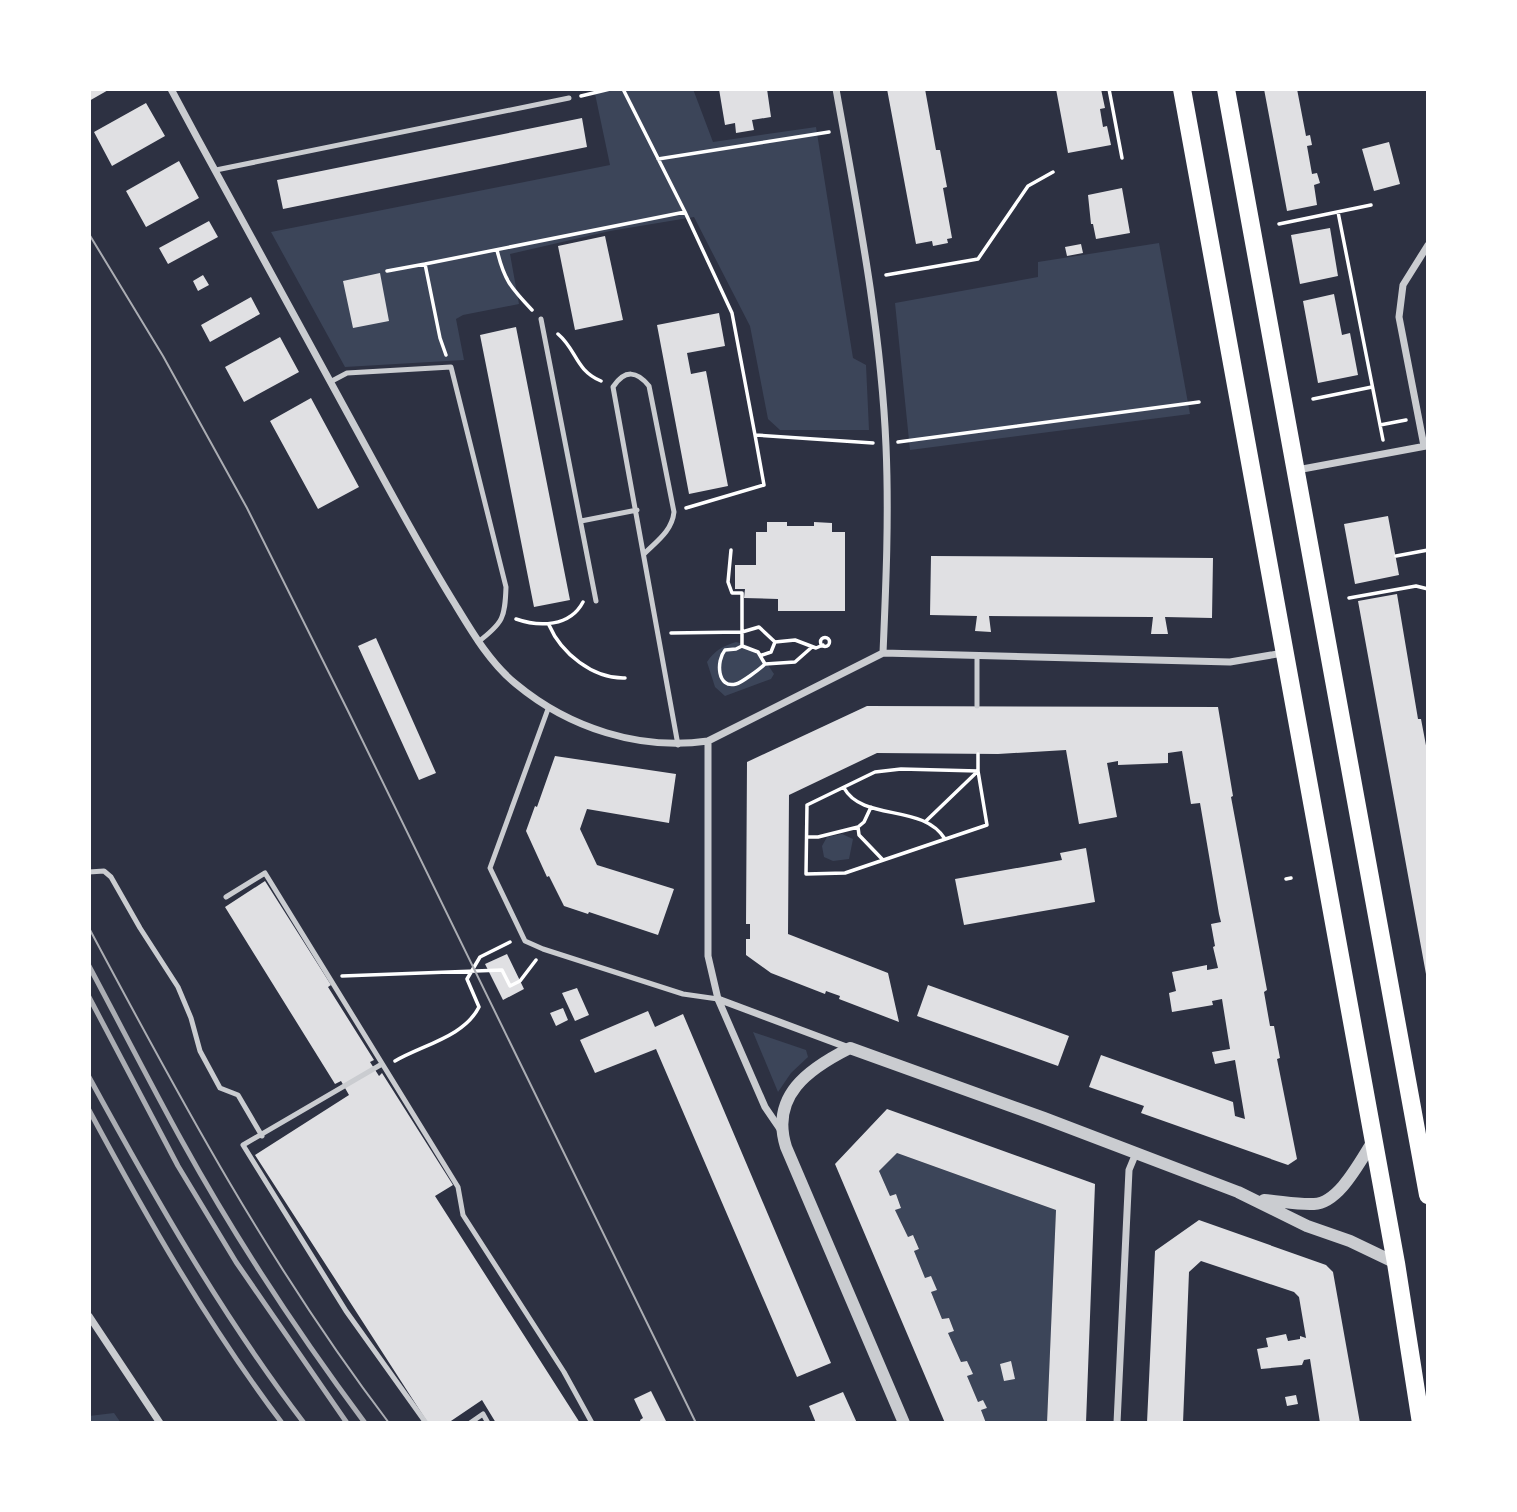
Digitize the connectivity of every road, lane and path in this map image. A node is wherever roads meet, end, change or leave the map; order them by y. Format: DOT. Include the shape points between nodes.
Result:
graph roads {
  1 [pos="171,89"];
  2 [pos="610,89"];
  3 [pos="623,89"];
  4 [pos="836,89"];
  5 [pos="1109,89"];
  6 [pos="1182,89"];
  7 [pos="1226,89"];
  8 [pos="569,98"];
  9 [pos="843,130"];
  10 [pos="1122,158"];
  11 [pos="658,159"];
  12 [pos="216,170"];
  13 [pos="1053,172"];
  14 [pos="1371,205"];
  15 [pos="685,212"];
  16 [pos="1338,212"];
  17 [pos="1279,224"];
  18 [pos="1428,245"];
  19 [pos="425,264"];
  20 [pos="387,271"];
  21 [pos="886,275"];
  22 [pos="541,319"];
  23 [pos="450,367"];
  24 [pos="330,382"];
  25 [pos="1372,387"];
  26 [pos="1312,398"];
  27 [pos="1199,401"];
  28 [pos="1419,418"];
  29 [pos="1380,425"];
  30 [pos="755,436"];
  31 [pos="886,444"];
  32 [pos="1426,446"];
  33 [pos="1385,452"];
  34 [pos="1296,470"];
  35 [pos="701,503"];
  36 [pos="637,510"];
  37 [pos="581,521"];
  38 [pos="731,550"];
  39 [pos="1428,550"];
  40 [pos="644,554"];
  41 [pos="1396,556"];
  42 [pos="592,580"];
  43 [pos="1428,589"];
  44 [pos="1349,598"];
  45 [pos="596,601"];
  46 [pos="505,612"];
  47 [pos="549,625"];
  48 [pos="742,632"];
  49 [pos="659,636"];
  50 [pos="478,642"];
  51 [pos="775,642"];
  52 [pos="742,646"];
  53 [pos="823,646"];
  54 [pos="812,647"];
  55 [pos="883,653"];
  56 [pos="1283,653"];
  57 [pos="762,656"];
  58 [pos="977,656"];
  59 [pos="765,664"];
  60 [pos="625,678"];
  61 [pos="977,706"];
  62 [pos="548,709"];
  63 [pos="708,741"];
  64 [pos="678,745"];
  65 [pos="978,754"];
  66 [pos="978,771"];
  67 [pos="844,788"];
  68 [pos="871,807"];
  69 [pos="926,821"];
  70 [pos="858,827"];
  71 [pos="807,837"];
  72 [pos="945,839"];
  73 [pos="883,860"];
  74 [pos="89,872"];
  75 [pos="226,897"];
  76 [pos="522,937"];
  77 [pos="544,950"];
  78 [pos="338,976"];
  79 [pos="718,999"];
  80 [pos="850,1048"];
  81 [pos="383,1066"];
  82 [pos="780,1129"];
  83 [pos="262,1136"];
  84 [pos="1374,1140"];
  85 [pos="1136,1153"];
  86 [pos="1428,1195"];
  87 [pos="1256,1199"];
  88 [pos="1396,1263"];
  89 [pos="89,1316"];
  90 [pos="160,1423"];
  91 [pos="426,1423"];
  92 [pos="470,1423"];
  93 [pos="488,1423"];
  94 [pos="592,1423"];
  95 [pos="904,1423"];
  96 [pos="1117,1423"];
  97 [pos="1422,1423"];
  1 -- 12 [label="street"];
  2 -- 8 [label="path"];
  3 -- 11 [label="path"];
  4 -- 9 [label="street"];
  5 -- 10 [label="path"];
  6 -- 56 [label="main road"];
  7 -- 34 [label="main road"];
  8 -- 12 [label="lane"];
  9 -- 11 [label="path"];
  9 -- 31 [label="street" via="879,357"];
  11 -- 15 [label="path"];
  12 -- 24 [label="street"];
  13 -- 21 [label="path" via="1028,186 978,259"];
  14 -- 16 [label="path"];
  15 -- 19 [label="path"];
  15 -- 30 [label="path" via="732,313"];
  16 -- 17 [label="path"];
  16 -- 25 [label="path"];
  18 -- 28 [label="street" via="1403,285 1399,317"];
  19 -- 20 [label="path"];
  19 -- 23 [label="path"];
  22 -- 37 [label="lane"];
  23 -- 24 [label="lane" via="347,373"];
  23 -- 46 [label="lane" via="506,587"];
  24 -- 50 [label="street"];
  25 -- 26 [label="path"];
  25 -- 29 [label="path"];
  27 -- 31 [label="path"];
  28 -- 29 [label="path"];
  28 -- 32 [label="street"];
  29 -- 33 [label="path"];
  30 -- 31 [label="path"];
  30 -- 35 [label="path" via="764,485"];
  31 -- 55 [label="street"];
  32 -- 33 [label="street"];
  33 -- 34 [label="street"];
  34 -- 86 [label="main road"];
  36 -- 37 [label="lane"];
  36 -- 40 [label="lane"];
  36 -- 40 [label="lane" via="613,387 623,376 633,374 649,386 674,512 664,536"];
  37 -- 42 [label="lane"];
  38 -- 48 [label="path" via="728,582 732,593 742,593"];
  39 -- 41 [label="path"];
  40 -- 49 [label="lane"];
  42 -- 45 [label="lane"];
  42 -- 47 [label="path" via="581,606"];
  43 -- 44 [label="path" via="1416,586"];
  46 -- 47 [label="path" via="517,620"];
  46 -- 50 [label="lane" via="494,630"];
  47 -- 60 [label="path" via="555,640 590,669"];
  48 -- 49 [label="path"];
  48 -- 51 [label="path" via="758,627"];
  48 -- 52 [label="path"];
  49 -- 64 [label="lane"];
  50 -- 62 [label="street" via="513,682"];
  51 -- 54 [label="path" via="795,640"];
  51 -- 57 [label="path" via="771,652"];
  52 -- 57 [label="path"];
  52 -- 59 [label="path" via="721,655 718,671 723,679 737,684"];
  53 -- 54 [label="path"];
  54 -- 59 [label="path" via="795,662"];
  55 -- 58 [label="street"];
  55 -- 63 [label="street"];
  56 -- 58 [label="street" via="1230,662"];
  56 -- 84 [label="main road"];
  57 -- 59 [label="path"];
  58 -- 61 [label="lane"];
  62 -- 64 [label="street" via="606,733"];
  62 -- 76 [label="lane" via="490,868"];
  63 -- 64 [label="street"];
  63 -- 79 [label="street" via="708,956"];
  65 -- 66 [label="path"];
  66 -- 67 [label="path" via="875,772"];
  66 -- 69 [label="path"];
  66 -- 72 [label="path" via="988,825"];
  67 -- 68 [label="path" via="848,796"];
  67 -- 71 [label="path" via="807,805"];
  68 -- 69 [label="path"];
  68 -- 70 [label="path"];
  69 -- 72 [label="path"];
  70 -- 71 [label="path"];
  70 -- 73 [label="path" via="859,835"];
  71 -- 73 [label="path" via="806,874 845,873"];
  72 -- 73 [label="path"];
  74 -- 83 [label="lane" via="104,871 111,877 178,987 200,1051 220,1088 237,1095"];
  75 -- 81 [label="lane" via="265,873"];
  76 -- 77 [label="lane"];
  76 -- 81 [label="path" via="480,957 473,967 467,979 479,1007 474,1018"];
  77 -- 78 [label="path" via="520,981 510,986 502,970"];
  77 -- 79 [label="lane" via="683,994"];
  79 -- 80 [label="street"];
  79 -- 82 [label="street" via="765,1107"];
  80 -- 82 [label="street" via="802,1078 788,1098"];
  80 -- 85 [label="street"];
  81 -- 83 [label="lane"];
  81 -- 94 [label="lane" via="458,1187 463,1214"];
  82 -- 95 [label="street"];
  83 -- 91 [label="lane" via="243,1145 346,1311"];
  84 -- 87 [label="street" via="1328,1200 1317,1204"];
  84 -- 88 [label="main road"];
  85 -- 87 [label="street"];
  85 -- 96 [label="street" via="1129,1180"];
  87 -- 88 [label="street"];
  88 -- 97 [label="main road"];
  89 -- 90 [label="street"];
  92 -- 93 [label="lane" via="483,1414"];
}
